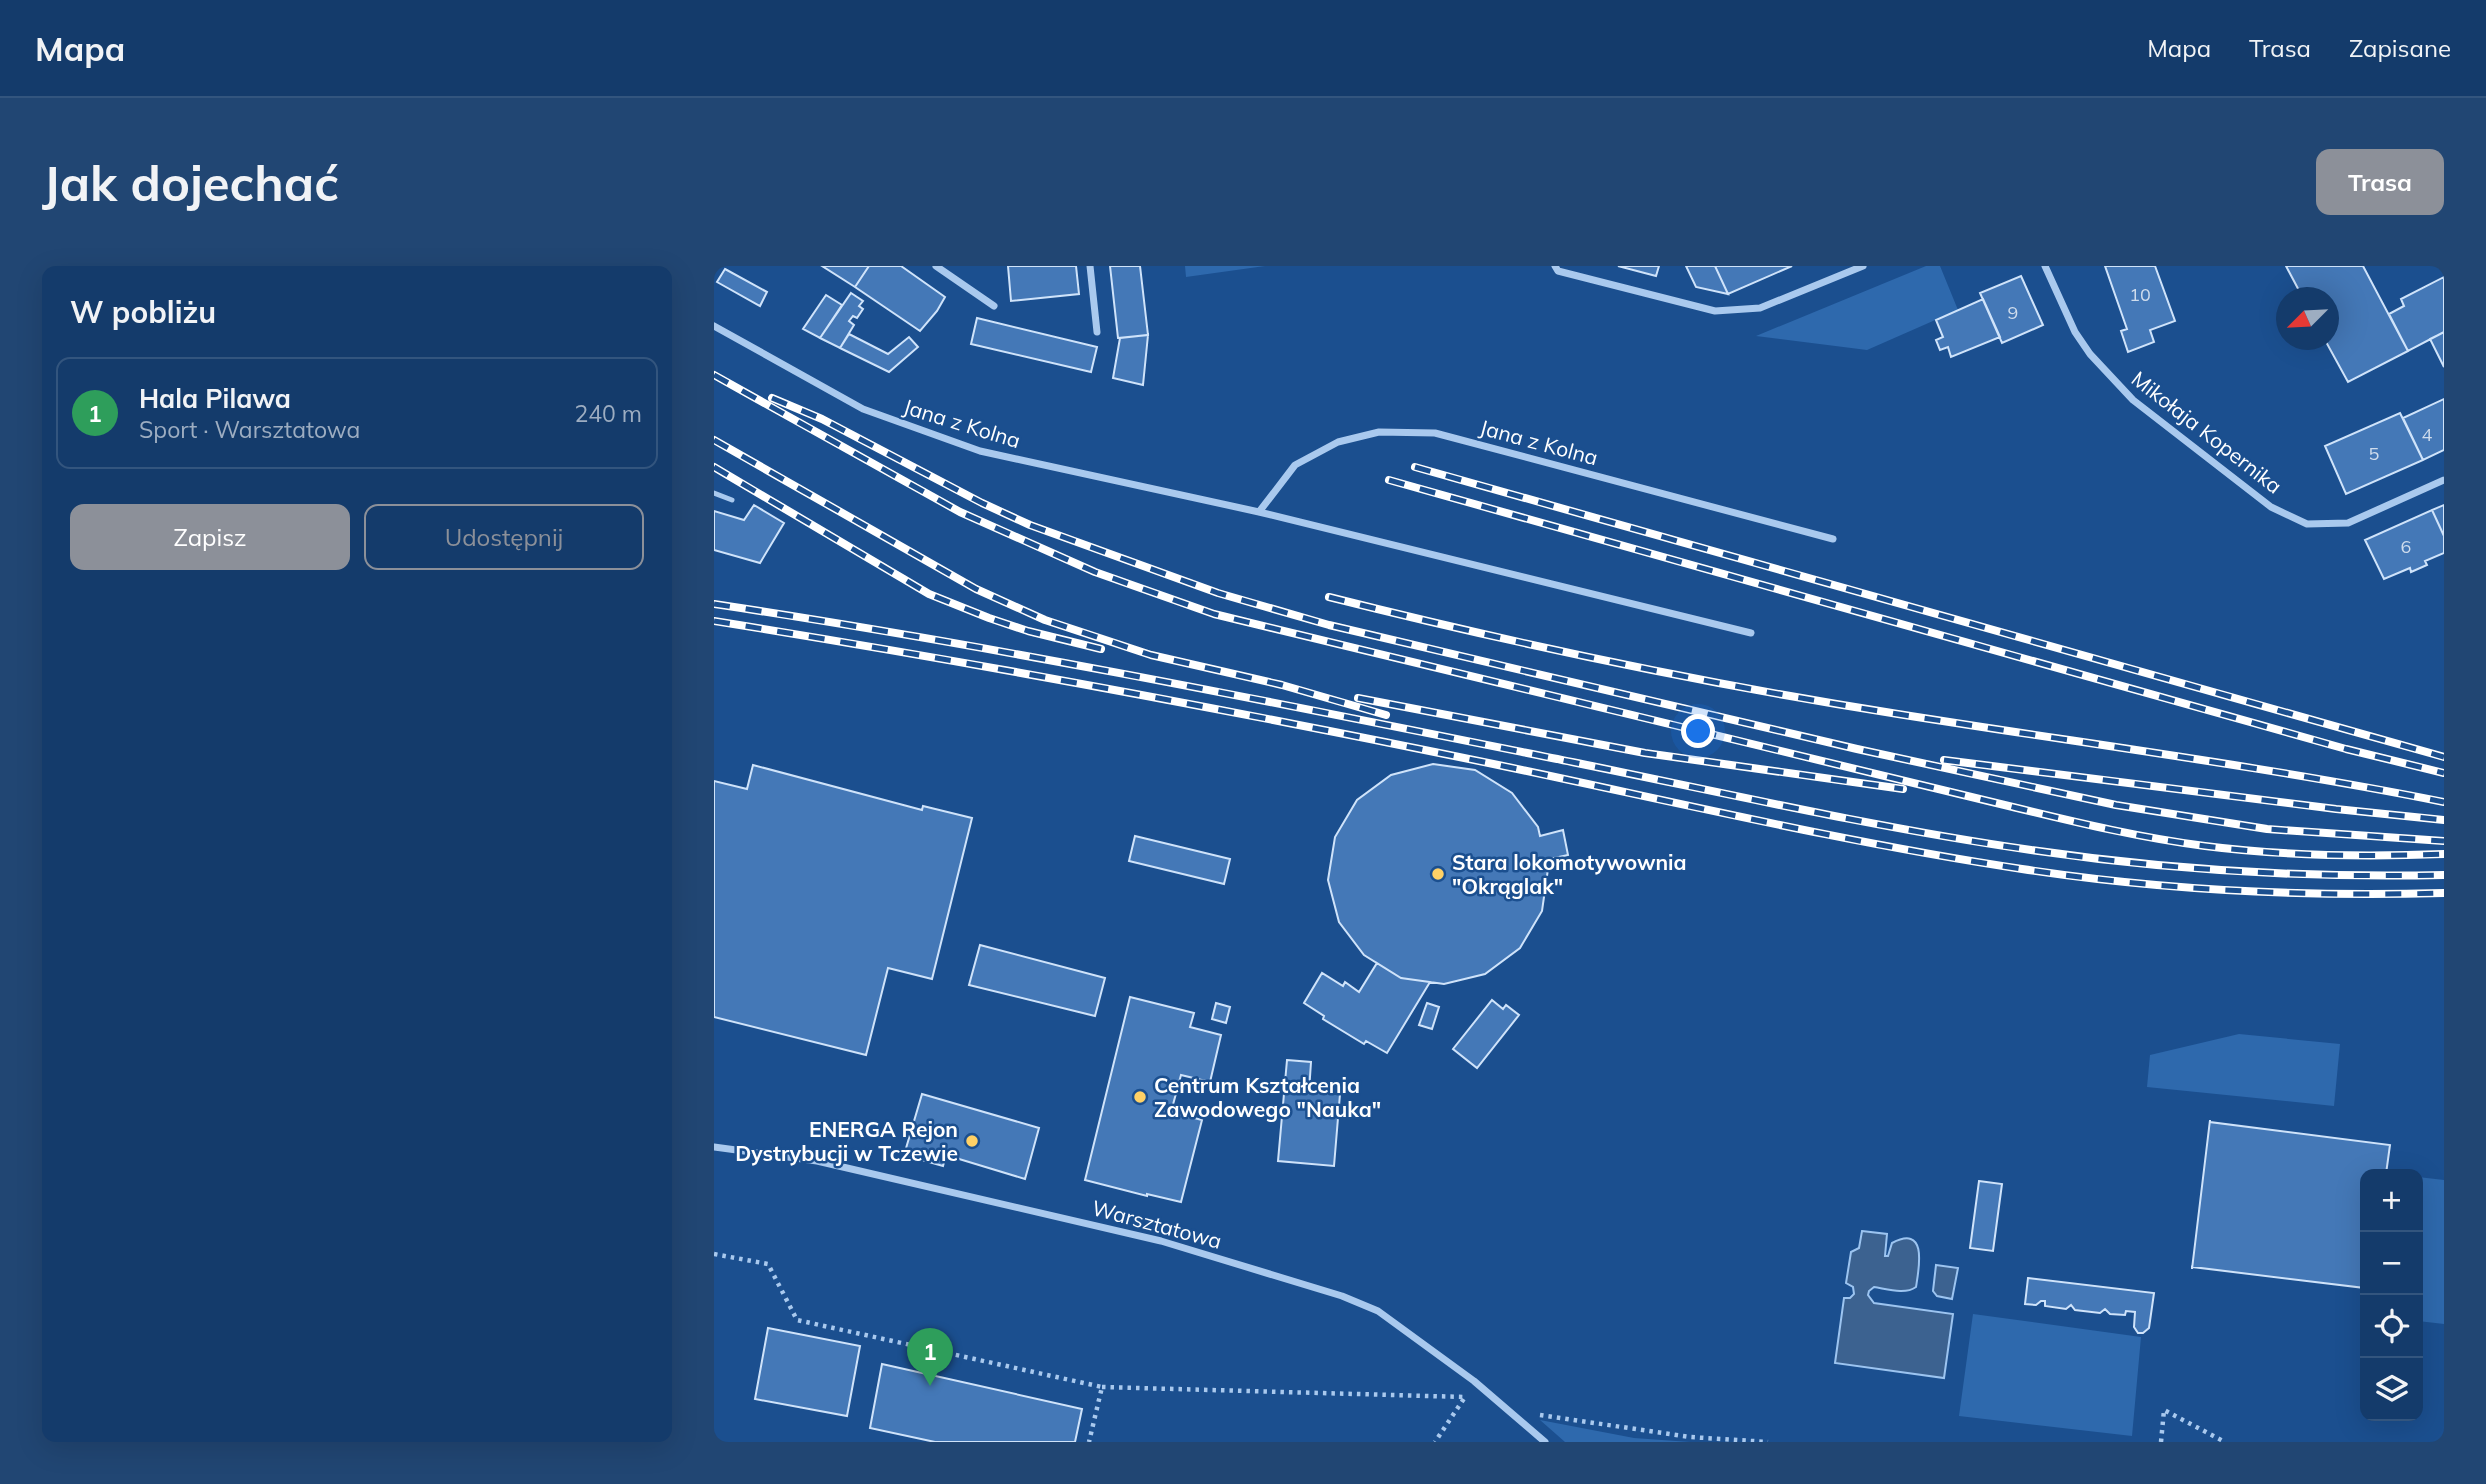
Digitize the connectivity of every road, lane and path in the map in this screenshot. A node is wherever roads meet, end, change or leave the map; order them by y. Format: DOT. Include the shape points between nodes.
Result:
graph roads {
  1 [pos="936,266"];
  2 [pos="1090,266"];
  3 [pos="1555,266"];
  4 [pos="1864,266"];
  5 [pos="2045,266"];
  6 [pos="995,306"];
  7 [pos="714,326"];
  8 [pos="1097,332"];
  9 [pos="2444,480"];
  10 [pos="714,493"];
  11 [pos="732,500"];
  12 [pos="1259,512"];
  13 [pos="1833,538"];
  14 [pos="1751,633"];
  15 [pos="714,1147"];
  16 [pos="714,1254"];
  17 [pos="1102,1387"];
  18 [pos="1518,1417"];
  19 [pos="1089,1442"];
  20 [pos="1435,1442"];
  21 [pos="1545,1442"];
  22 [pos="1768,1442"];
  23 [pos="2161,1442"];
  24 [pos="2225,1442"];
  1 -- 6 [label="street"];
  2 -- 8 [label="street"];
  3 -- 4 [label="street" via="1558,271 1715,312 1760,308"];
  5 -- 9 [label="street, Mikołaja Kopernika" via="2075,332 2133,400 2271,507 2307,524 2348,523"];
  7 -- 12 [label="street, Jana z Kolna" via="863,409 979,451"];
  10 -- 11 [label="lane"];
  12 -- 13 [label="street, Jana z Kolna" via="1295,465 1338,442 1379,432 1436,433"];
  12 -- 14 [label="street, Jana z Kolna"];
  15 -- 18 [label="street, Warsztatowa" via="817,1161 1161,1241 1342,1296 1378,1311"];
  16 -- 17 [label="path" via="768,1264 797,1320"];
  17 -- 19 [label="path"];
  17 -- 20 [label="path" via="1465,1397"];
  18 -- 21 [label="street, Warsztatowa"];
  18 -- 22 [label="path" via="1535,1414 1690,1437"];
  23 -- 24 [label="path" via="2164,1410"];
}
